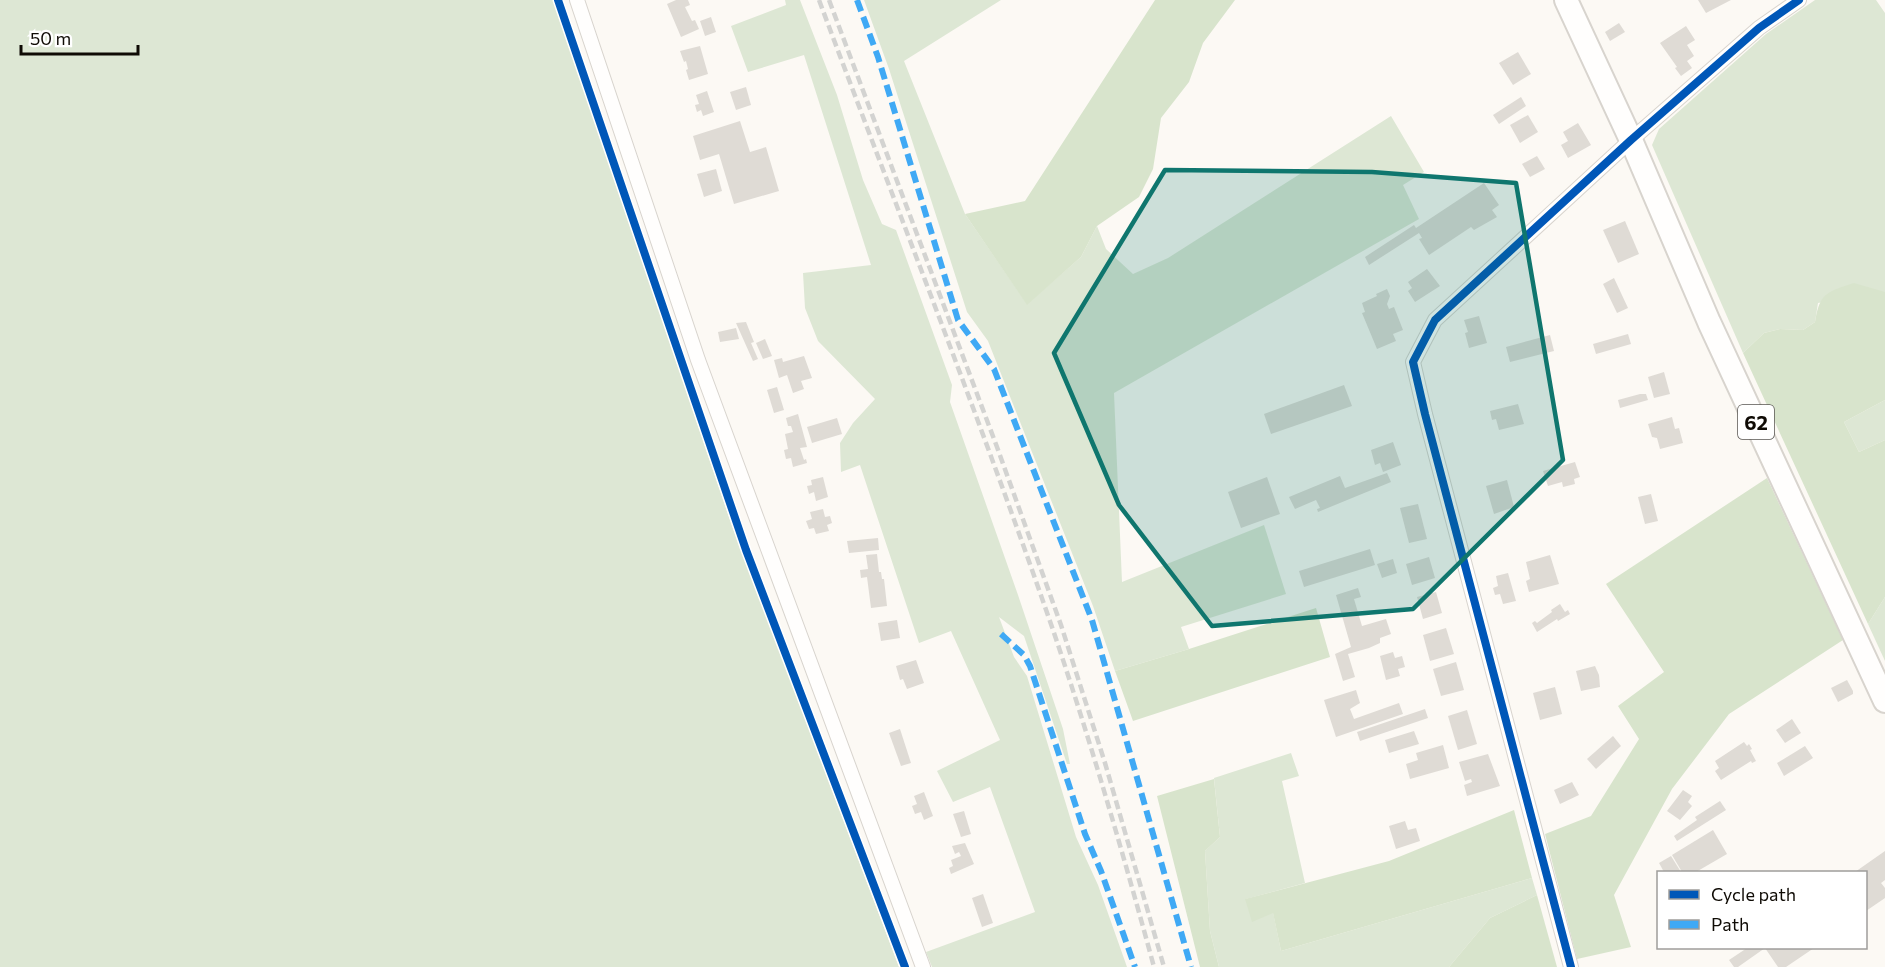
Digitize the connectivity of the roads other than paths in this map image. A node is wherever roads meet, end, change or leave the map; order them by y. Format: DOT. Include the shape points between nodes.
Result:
graph roads {
  1 [pos="577,0"];
  2 [pos="1566,0"];
  3 [pos="1798,0"];
  4 [pos="1631,140"];
  5 [pos="1885,700"];
  6 [pos="922,967"];
  7 [pos="1571,967"];
  1 -- 6 [label="street" via="698,360"];
  2 -- 4 [label="main road, 62"];
  3 -- 4 [label="street" via="1759,28"];
  4 -- 5 [label="main road, 62" via="1709,322"];
  4 -- 7 [label="street" via="1435,320 1413,362"];
}
